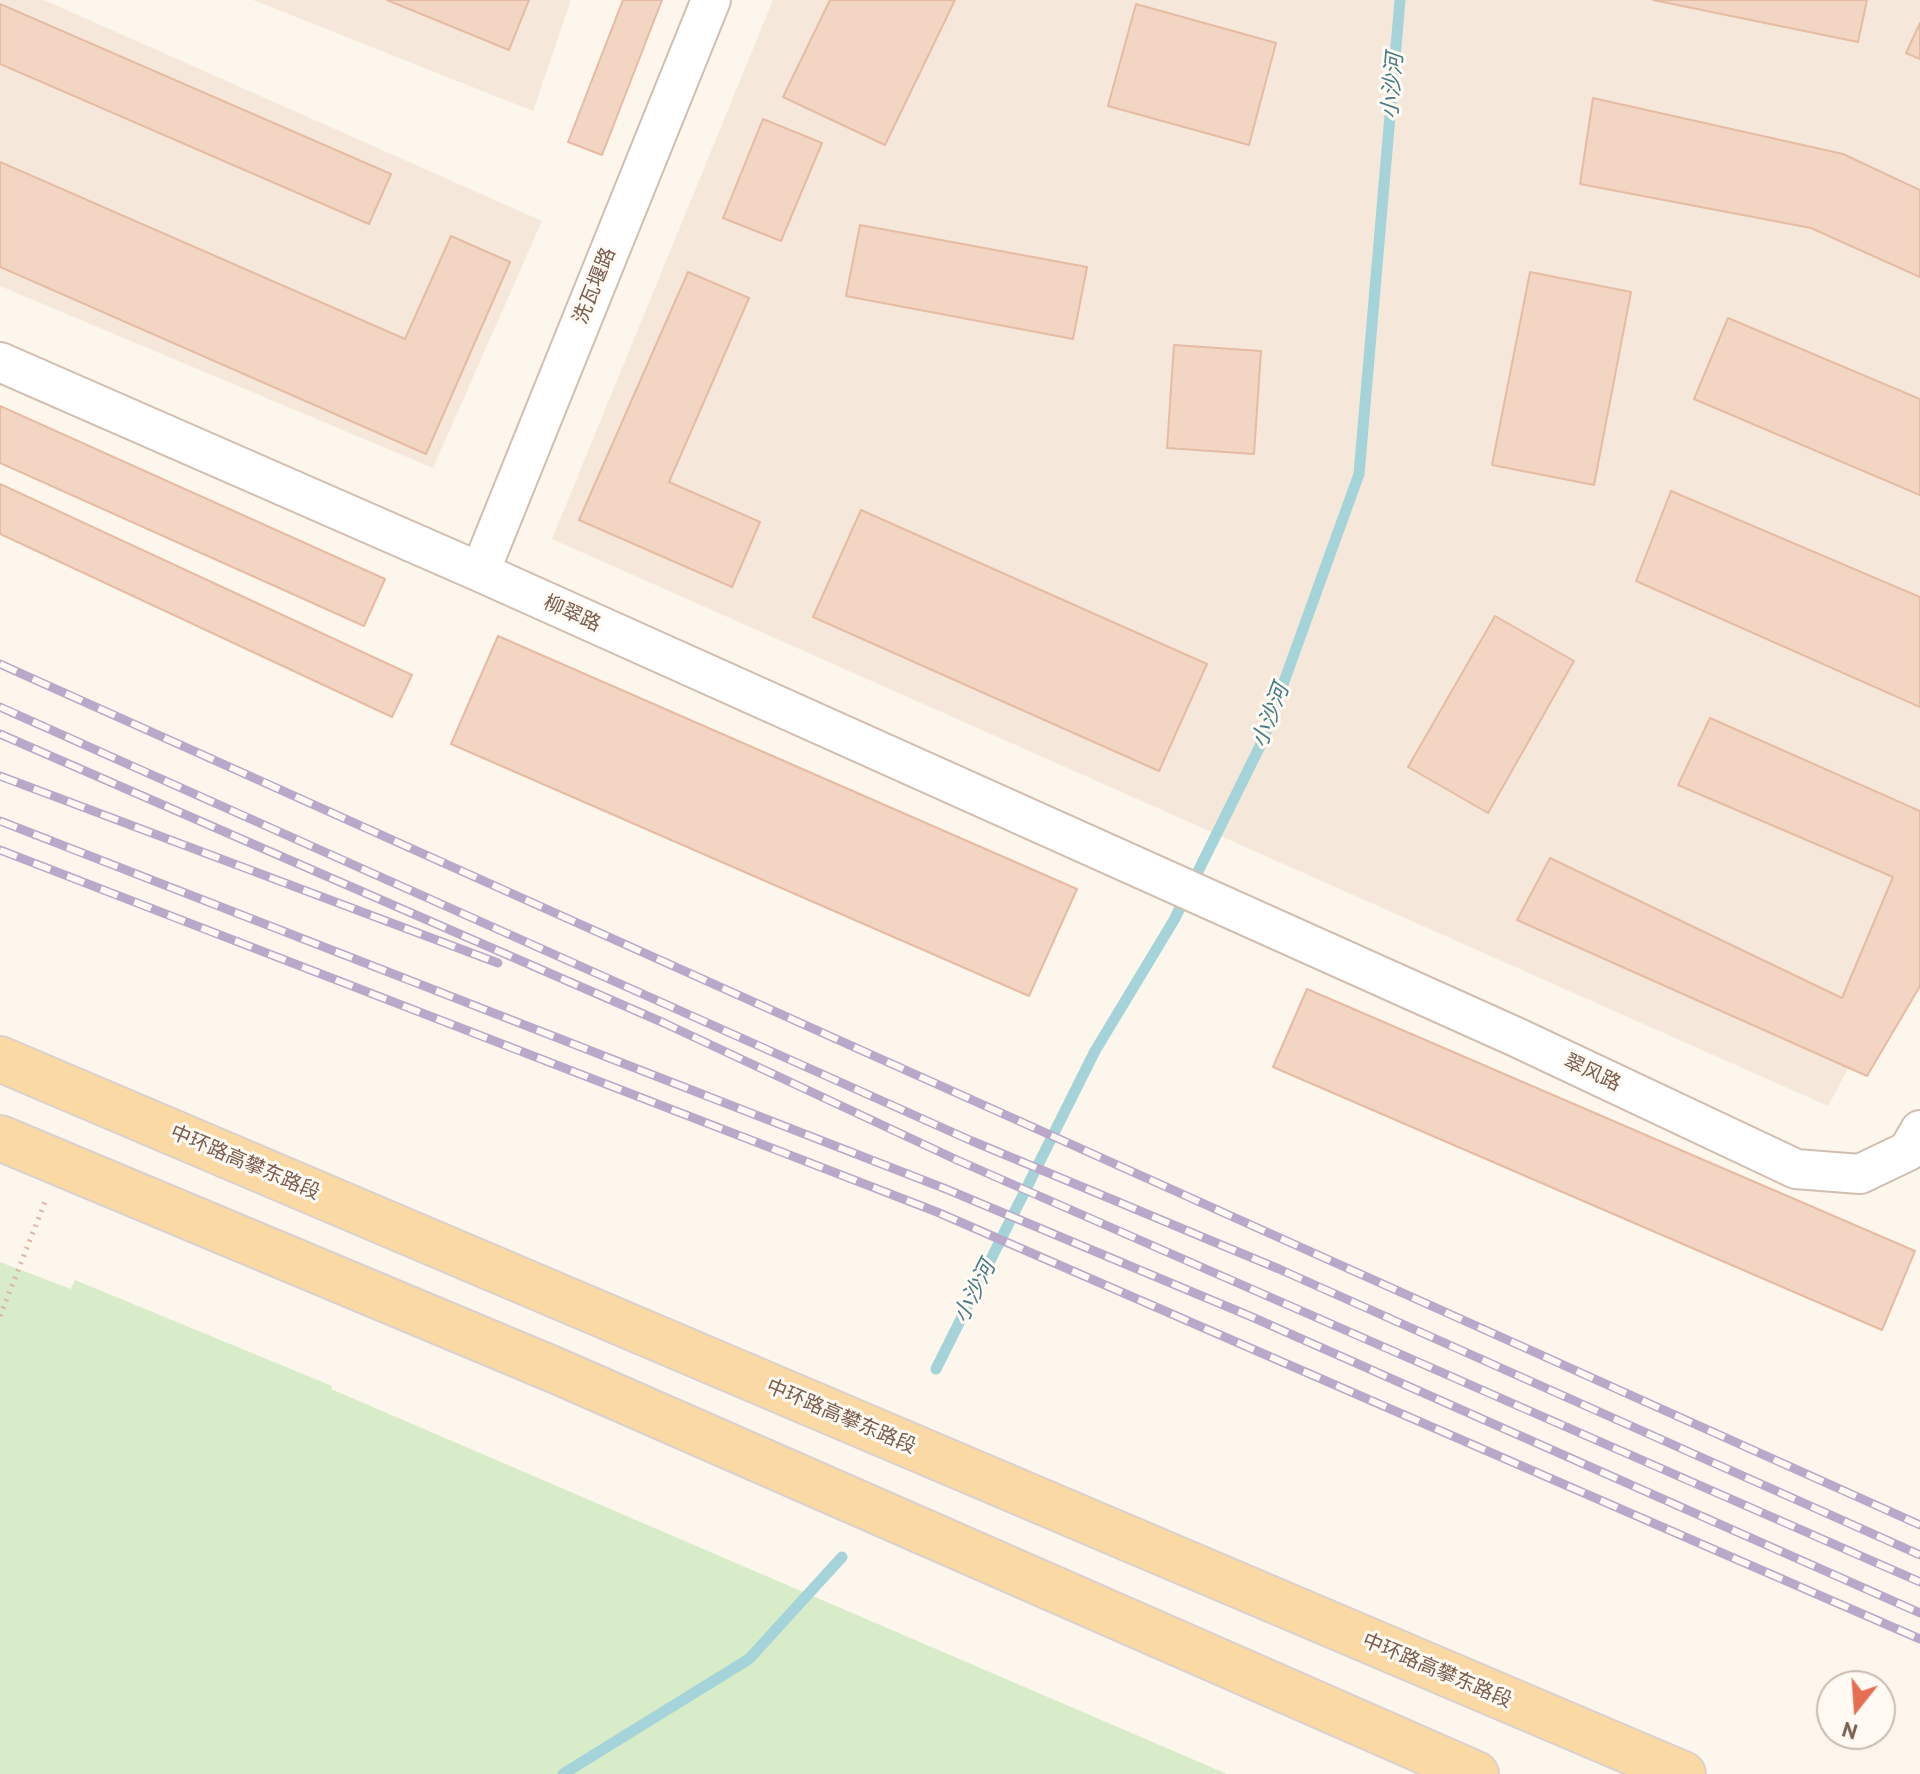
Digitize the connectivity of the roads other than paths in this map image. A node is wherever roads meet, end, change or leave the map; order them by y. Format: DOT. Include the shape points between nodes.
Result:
graph roads {
  1 [pos="711,0"];
  2 [pos="0,362"];
  3 [pos="480,572"];
  4 [pos="1257,922"];
  5 [pos="0,1059"];
  6 [pos="1920,1130"];
  7 [pos="0,1138"];
  8 [pos="1476,1774"];
  9 [pos="1683,1774"];
  1 -- 3 [label="street, 洗瓦堰路"];
  2 -- 3 [label="street, 柳翠路"];
  3 -- 4 [label="street, 柳翠路"];
  4 -- 6 [label="street, 翠风路" via="1796,1169 1860,1174 1908,1151"];
  5 -- 9 [label="main road, 中环路高攀东路段"];
  7 -- 8 [label="main road" via="572,1377"];
}
